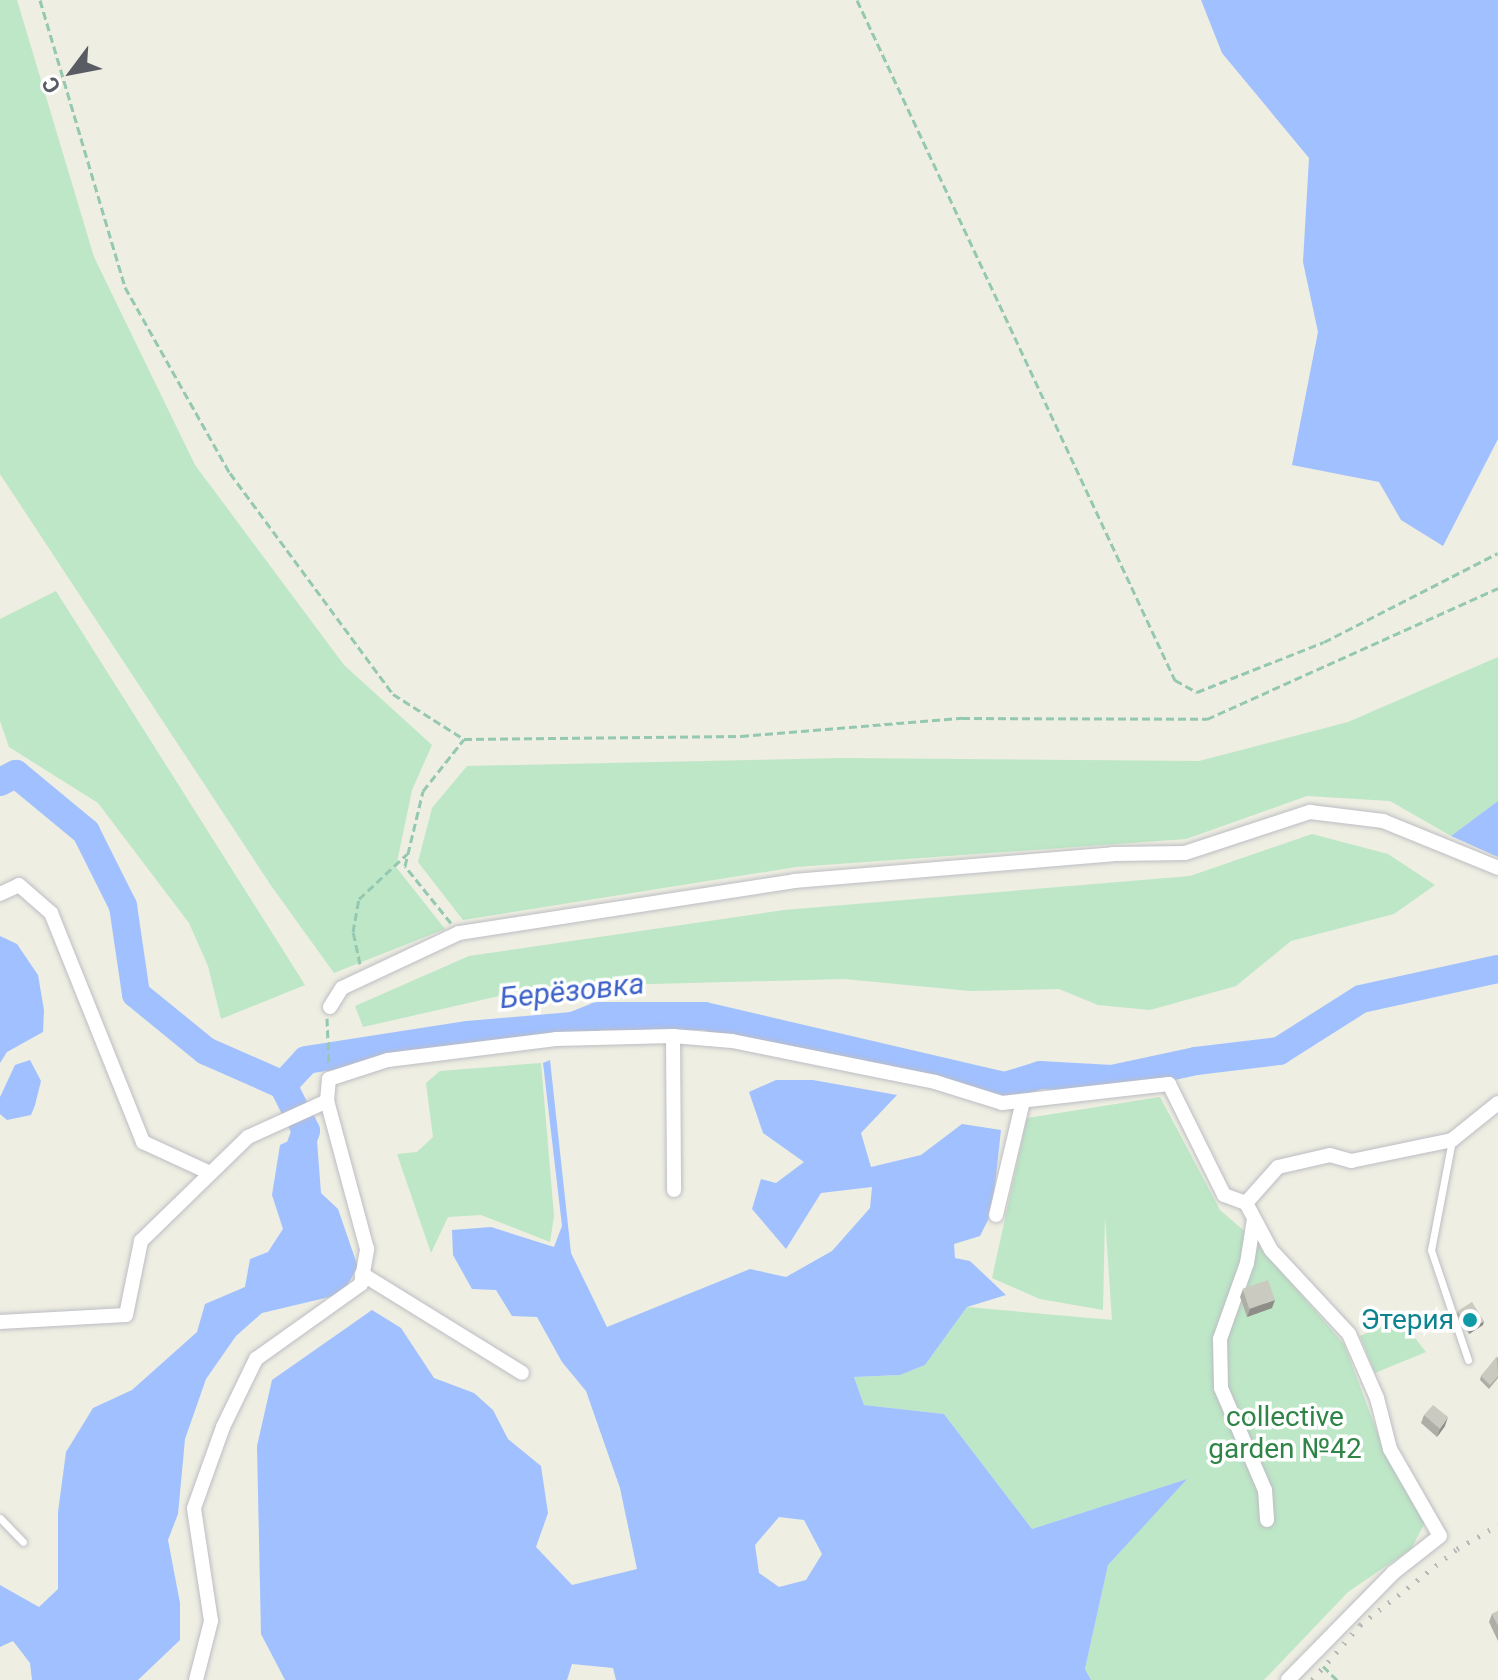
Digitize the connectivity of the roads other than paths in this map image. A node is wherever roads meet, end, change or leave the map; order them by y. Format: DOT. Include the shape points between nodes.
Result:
graph roads {
  1 [pos="1498,868"];
  2 [pos="0,894"];
  3 [pos="330,1007"];
  4 [pos="673,1036"];
  5 [pos="327,1101"];
  6 [pos="1023,1101"];
  7 [pos="1498,1103"];
  8 [pos="1452,1140"];
  9 [pos="208,1172"];
  10 [pos="674,1190"];
  11 [pos="1246,1203"];
  12 [pos="996,1215"];
  13 [pos="1254,1219"];
  14 [pos="362,1274"];
  15 [pos="0,1322"];
  16 [pos="1468,1360"];
  17 [pos="522,1373"];
  18 [pos="0,1518"];
  19 [pos="1267,1520"];
  20 [pos="23,1542"];
  21 [pos="196,1680"];
  22 [pos="1288,1680"];
  1 -- 3 [label="street" via="1383,821 1310,812 1185,853 1113,854 794,881 459,933 342,988"];
  2 -- 9 [label="street" via="19,885 51,913 143,1142"];
  4 -- 5 [label="street" via="556,1039 388,1060 329,1079"];
  4 -- 6 [label="street" via="732,1041 873,1069 1002,1103"];
  4 -- 10 [label="street"];
  5 -- 9 [label="street" via="248,1137"];
  5 -- 14 [label="street" via="367,1249"];
  6 -- 11 [label="street" via="1169,1084 1224,1195"];
  6 -- 12 [label="street"];
  7 -- 8 [label="street"];
  8 -- 11 [label="street" via="1351,1161 1330,1155 1278,1167"];
  8 -- 16 [label="lane" via="1431,1250"];
  9 -- 15 [label="street" via="141,1241 126,1315"];
  11 -- 13 [label="street"];
  13 -- 19 [label="street" via="1247,1263 1220,1339 1221,1388 1265,1490"];
  13 -- 22 [label="street" via="1271,1250 1349,1334 1377,1398 1390,1449 1440,1536 1393,1573"];
  14 -- 17 [label="street"];
  14 -- 21 [label="street" via="361,1284 256,1359 223,1427 194,1508 211,1621"];
  18 -- 20 [label="lane"];
}
